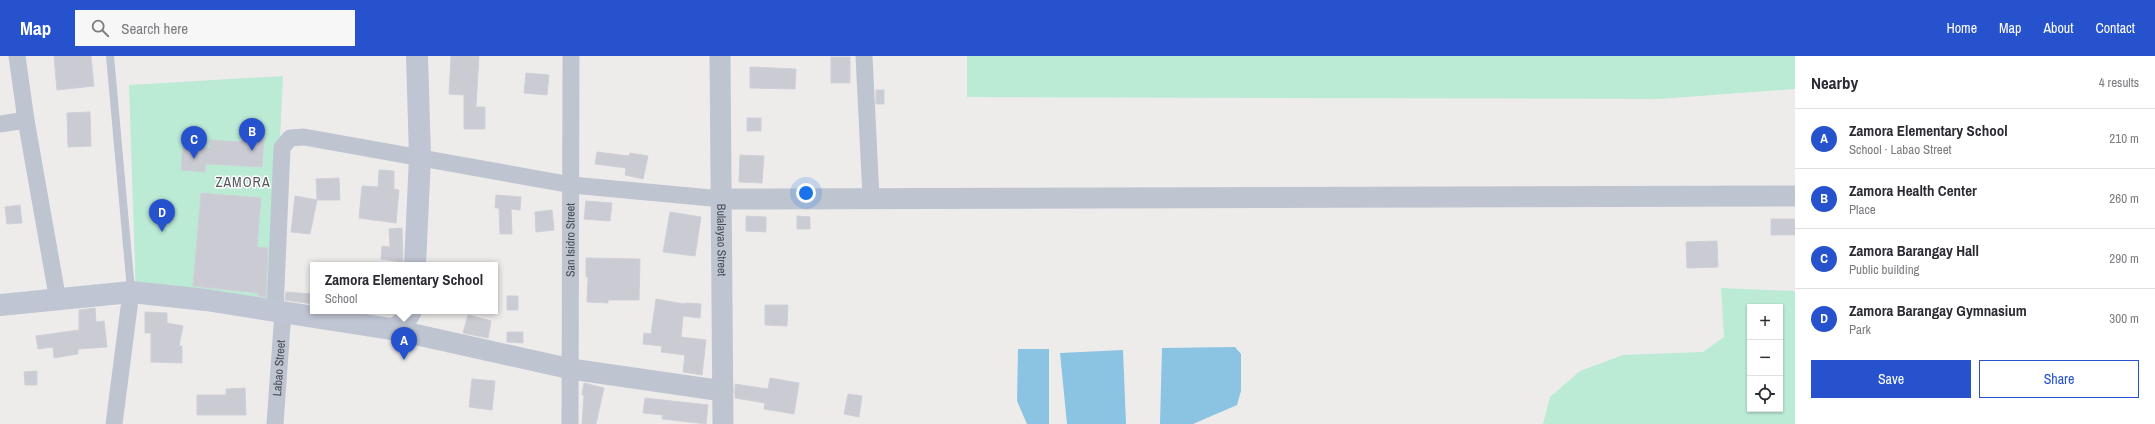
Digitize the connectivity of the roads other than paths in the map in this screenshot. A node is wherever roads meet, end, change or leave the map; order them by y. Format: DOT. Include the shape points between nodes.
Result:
graph roads {
  1 [pos="17,56"];
  2 [pos="110,56"];
  3 [pos="417,56"];
  4 [pos="571,56"];
  5 [pos="720,56"];
  6 [pos="864,56"];
  7 [pos="26,120"];
  8 [pos="0,124"];
  9 [pos="420,157"];
  10 [pos="572,185"];
  11 [pos="1795,196"];
  12 [pos="871,197"];
  13 [pos="722,199"];
  14 [pos="415,262"];
  15 [pos="131,292"];
  16 [pos="58,300"];
  17 [pos="0,305"];
  18 [pos="279,312"];
  19 [pos="409,314"];
  20 [pos="392,329"];
  21 [pos="571,369"];
  22 [pos="723,391"];
  23 [pos="114,424"];
  24 [pos="275,424"];
  25 [pos="570,424"];
  26 [pos="723,424"];
  1 -- 7 [label="street"];
  2 -- 15 [label="lane"];
  3 -- 9 [label="main road"];
  4 -- 10 [label="street, San Isidro Street"];
  5 -- 13 [label="street, Bulalayao Street"];
  6 -- 12 [label="street"];
  7 -- 8 [label="street"];
  7 -- 16 [label="street"];
  9 -- 10 [label="street, Labao Street"];
  9 -- 14 [label="main road"];
  9 -- 18 [label="street, Labao Street" via="304,137 290,138 286,141 282,148"];
  10 -- 13 [label="street, Labao Street"];
  10 -- 21 [label="street, San Isidro Street"];
  11 -- 12 [label="street"];
  12 -- 13 [label="street"];
  13 -- 22 [label="street, Bulalayao Street"];
  15 -- 16 [label="main road"];
  15 -- 18 [label="main road" via="206,300"];
  15 -- 23 [label="street"];
  16 -- 17 [label="main road"];
  18 -- 20 [label="main road"];
  18 -- 24 [label="street, Labao Street"];
  19 -- 20 [label="main road" via="398,327"];
  20 -- 21 [label="street"];
  21 -- 22 [label="street"];
  21 -- 25 [label="street, San Isidro Street"];
  22 -- 26 [label="street, Bulalayao Street"];
}
